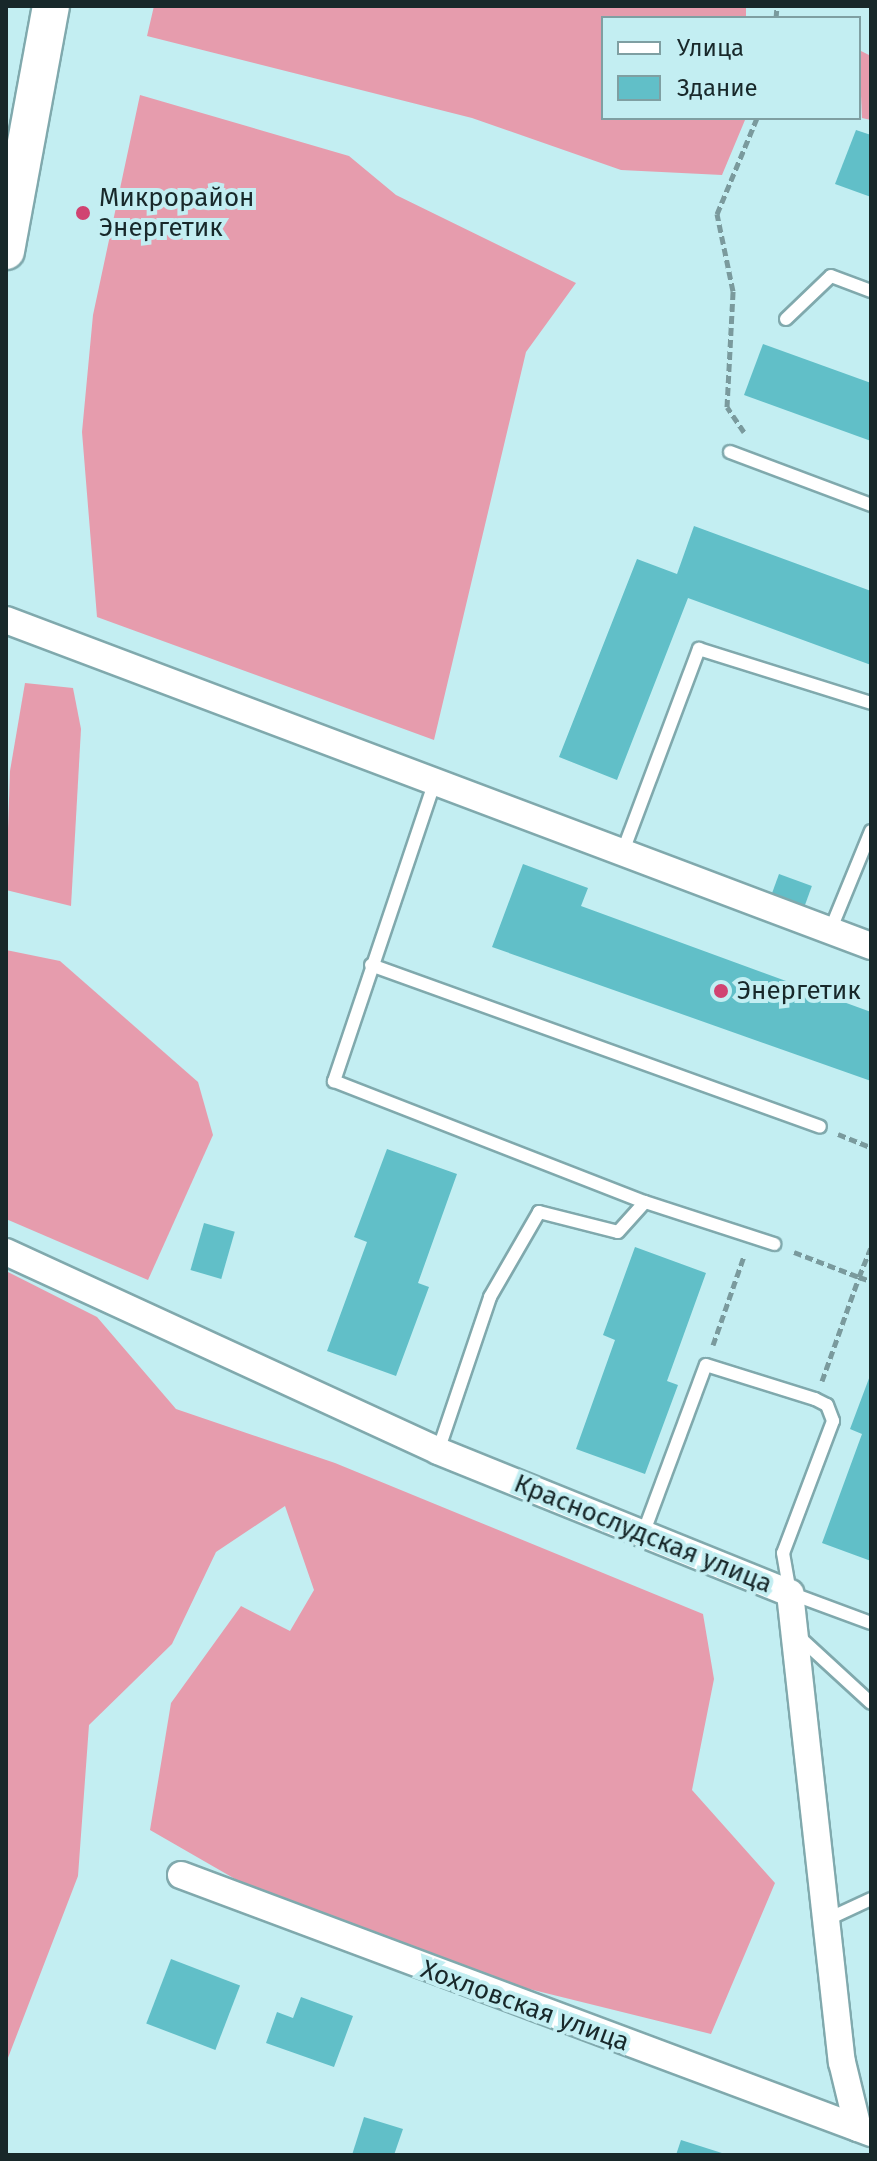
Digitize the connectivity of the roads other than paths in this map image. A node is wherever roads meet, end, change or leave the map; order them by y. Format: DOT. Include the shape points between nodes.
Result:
graph roads {
  1 [pos="51,6"];
  2 [pos="6,251"];
  3 [pos="871,291"];
  4 [pos="786,319"];
  5 [pos="730,452"];
  6 [pos="871,505"];
  7 [pos="6,620"];
  8 [pos="871,703"];
  9 [pos="435,781"];
  10 [pos="871,831"];
  11 [pos="623,851"];
  12 [pos="829,934"];
  13 [pos="871,946"];
  14 [pos="371,965"];
  15 [pos="820,1127"];
  16 [pos="645,1202"];
  17 [pos="774,1244"];
  18 [pos="6,1252"];
  19 [pos="438,1451"];
  20 [pos="643,1534"];
  21 [pos="790,1593"];
  22 [pos="871,1623"];
  23 [pos="794,1632"];
  24 [pos="871,1703"];
  25 [pos="181,1875"];
  26 [pos="871,1899"];
  27 [pos="826,1920"];
  28 [pos="865,2130"];
  1 -- 2 [label="main road"];
  3 -- 4 [label="lane" via="831,276"];
  5 -- 6 [label="lane"];
  7 -- 9 [label="street"];
  8 -- 11 [label="lane" via="699,649"];
  9 -- 11 [label="street"];
  9 -- 14 [label="lane"];
  10 -- 12 [label="lane"];
  11 -- 12 [label="street"];
  12 -- 13 [label="street"];
  14 -- 15 [label="lane"];
  14 -- 16 [label="lane" via="334,1081"];
  16 -- 17 [label="lane"];
  16 -- 19 [label="lane" via="618,1232 539,1212 490,1297"];
  18 -- 19 [label="street, Краснослудская улица"];
  19 -- 20 [label="street, Краснослудская улица"];
  20 -- 21 [label="street, Краснослудская улица"];
  20 -- 21 [label="lane" via="706,1365 815,1399 827,1405 833,1421 783,1553"];
  21 -- 22 [label="lane"];
  21 -- 23 [label="street, Краснослудская улица"];
  23 -- 24 [label="lane"];
  23 -- 27 [label="street, Краснослудская улица"];
  25 -- 28 [label="street, Хохловская улица"];
  26 -- 27 [label="lane"];
  27 -- 28 [label="street, Краснослудская улица" via="842,2062"];
}
